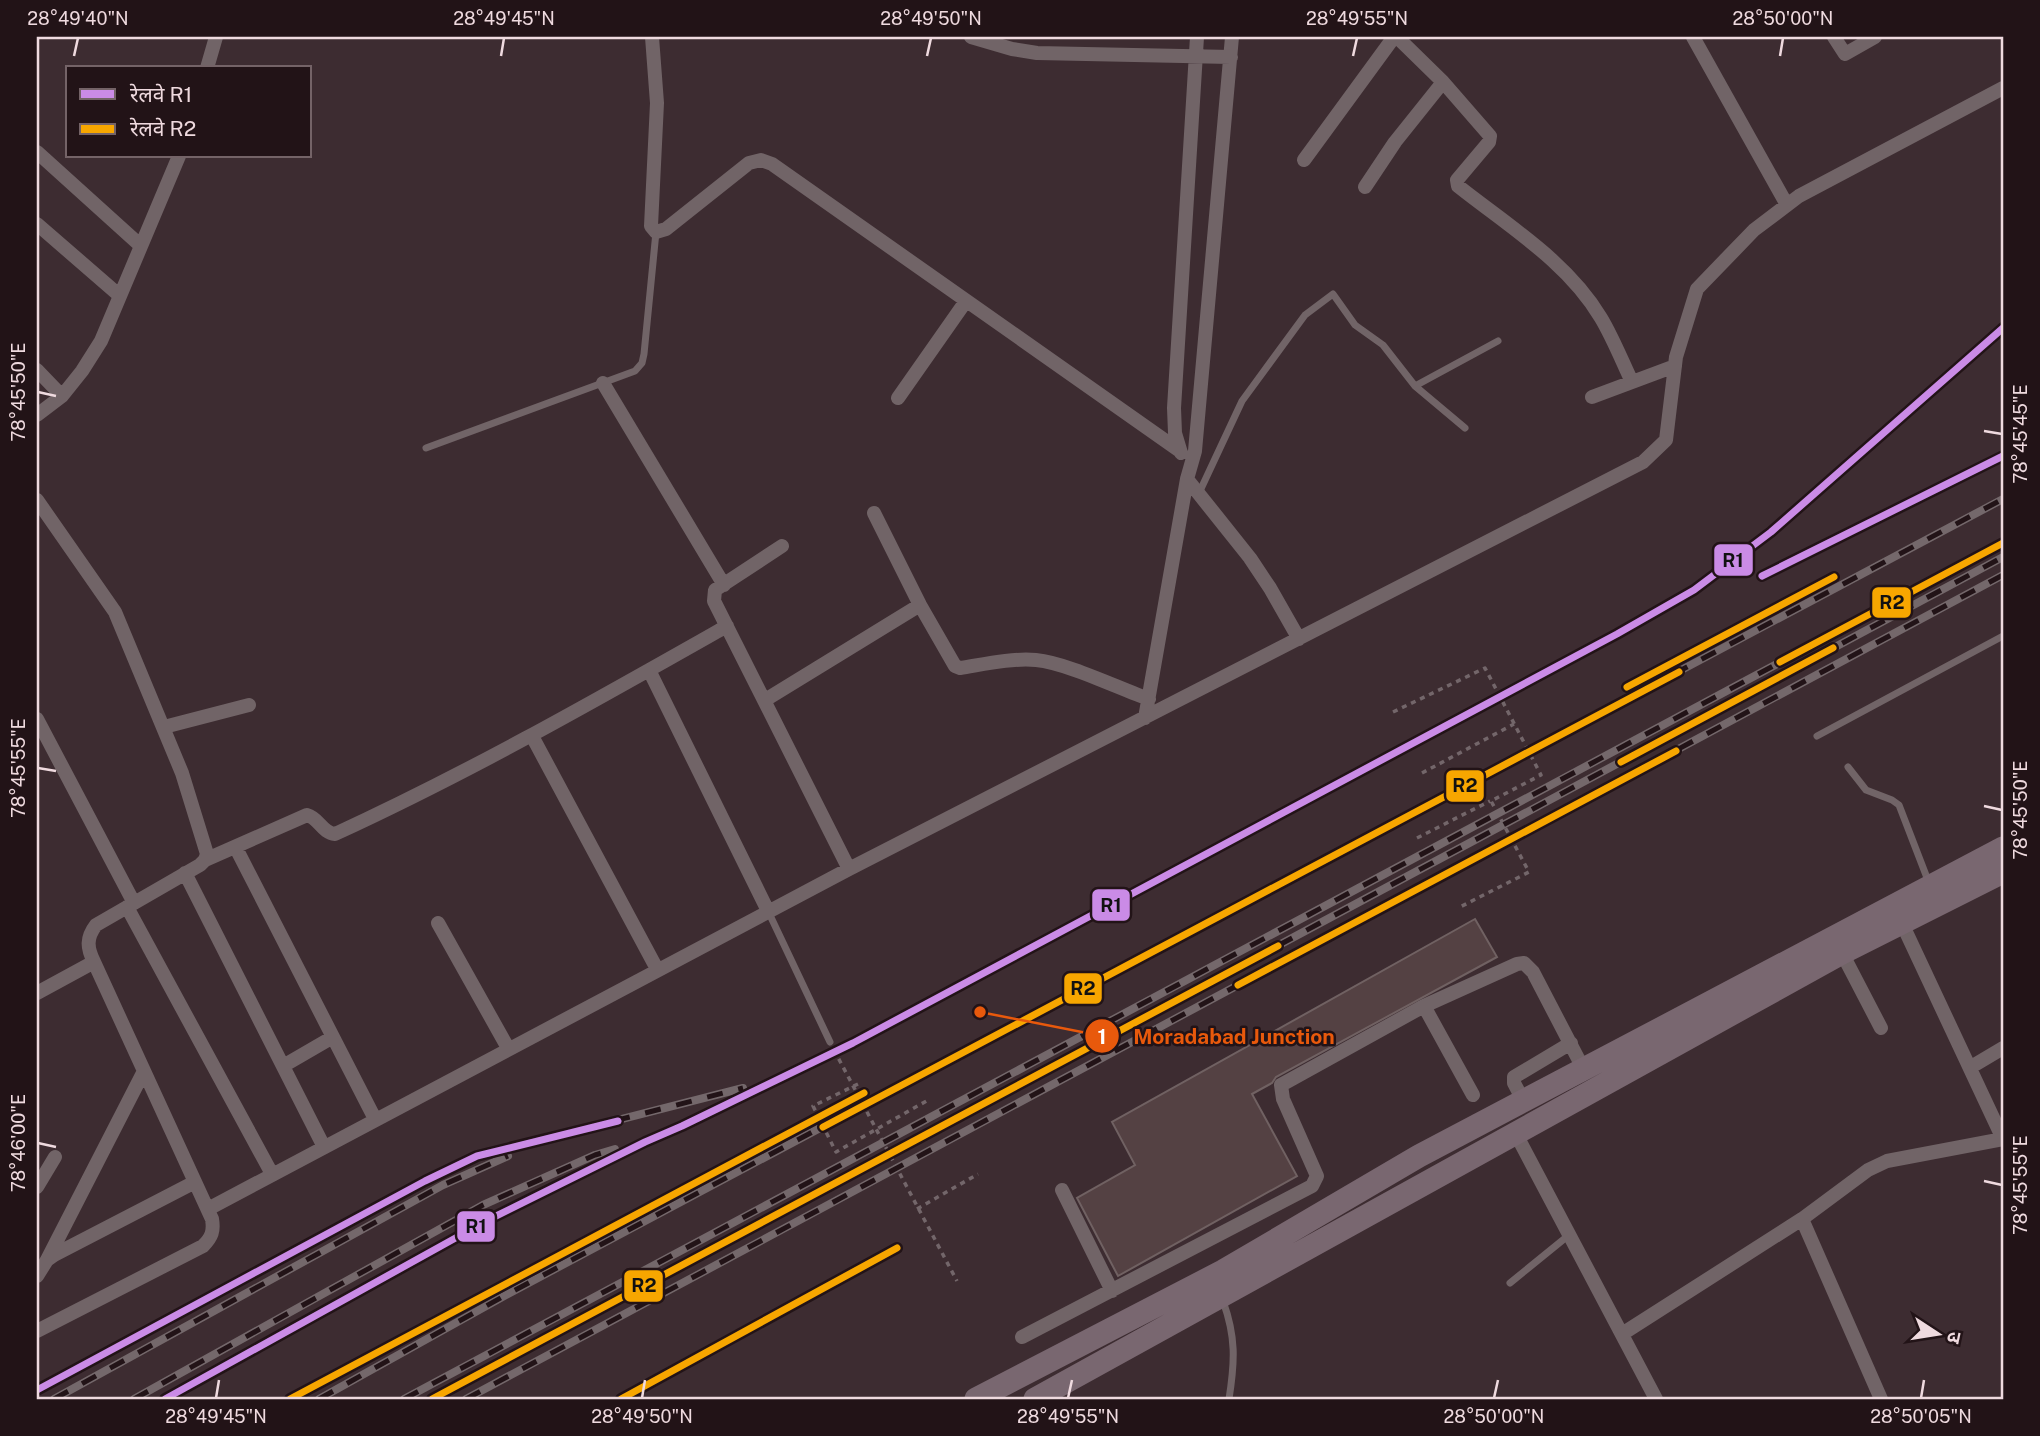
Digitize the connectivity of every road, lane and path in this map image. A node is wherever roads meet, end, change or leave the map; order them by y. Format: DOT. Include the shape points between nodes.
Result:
graph roads {
  1 [pos="216,37"];
  2 [pos="652,37"];
  3 [pos="971,37"];
  4 [pos="1197,37"];
  5 [pos="1232,37"];
  6 [pos="1693,37"];
  7 [pos="1834,37"];
  8 [pos="1875,37"];
  9 [pos="1402,39"];
  10 [pos="1196,57"];
  11 [pos="1231,57"];
  12 [pos="207,66"];
  13 [pos="1443,82"];
  14 [pos="2003,88"];
  15 [pos="37,152"];
  16 [pos="178,158"];
  17 [pos="1304,160"];
  18 [pos="1365,187"];
  19 [pos="1787,205"];
  20 [pos="37,224"];
  21 [pos="656,232"];
  22 [pos="141,246"];
  23 [pos="120,296"];
  24 [pos="966,301"];
  25 [pos="1498,341"];
  26 [pos="1675,366"];
  27 [pos="37,370"];
  28 [pos="1632,382"];
  29 [pos="603,383"];
  30 [pos="1415,386"];
  31 [pos="61,396"];
  32 [pos="1592,397"];
  33 [pos="898,398"];
  34 [pos="37,415"];
  35 [pos="1465,428"];
  36 [pos="426,448"];
  37 [pos="1180,451"];
  38 [pos="1188,472"];
  39 [pos="1198,493"];
  40 [pos="37,500"];
  41 [pos="874,513"];
  42 [pos="782,546"];
  43 [pos="724,585"];
  44 [pos="920,605"];
  45 [pos="727,626"];
  46 [pos="2003,636"];
  47 [pos="1299,639"];
  48 [pos="649,670"];
  49 [pos="1149,699"];
  50 [pos="765,700"];
  51 [pos="249,705"];
  52 [pos="1393,712"];
  53 [pos="1145,718"];
  54 [pos="37,719"];
  55 [pos="1514,724"];
  56 [pos="164,727"];
  57 [pos="532,736"];
  58 [pos="1816,736"];
  59 [pos="1848,767"];
  60 [pos="1422,773"];
  61 [pos="1491,801"];
  62 [pos="1417,838"];
  63 [pos="236,848"];
  64 [pos="2003,848"];
  65 [pos="205,860"];
  66 [pos="849,869"];
  67 [pos="2003,872"];
  68 [pos="185,873"];
  69 [pos="1931,887"];
  70 [pos="130,905"];
  71 [pos="1460,907"];
  72 [pos="768,911"];
  73 [pos="1898,914"];
  74 [pos="438,923"];
  75 [pos="1842,953"];
  76 [pos="94,962"];
  77 [pos="657,969"];
  78 [pos="37,993"];
  79 [pos="1424,1006"];
  80 [pos="1881,1028"];
  81 [pos="333,1037"];
  82 [pos="830,1042"];
  83 [pos="1571,1043"];
  84 [pos="508,1048"];
  85 [pos="2003,1048"];
  86 [pos="283,1066"];
  87 [pos="1970,1067"];
  88 [pos="1584,1070"];
  89 [pos="144,1071"];
  90 [pos="858,1084"];
  91 [pos="1473,1095"];
  92 [pos="930,1099"];
  93 [pos="1524,1102"];
  94 [pos="376,1119"];
  95 [pos="877,1131"];
  96 [pos="1516,1134"];
  97 [pos="2003,1139"];
  98 [pos="324,1147"];
  99 [pos="55,1157"];
  100 [pos="272,1174"];
  101 [pos="978,1174"];
  102 [pos="195,1182"];
  103 [pos="37,1187"];
  104 [pos="1062,1190"];
  105 [pos="1339,1203"];
  106 [pos="208,1209"];
  107 [pos="917,1209"];
  108 [pos="1802,1219"];
  109 [pos="1351,1225"];
  110 [pos="1570,1235"];
  111 [pos="47,1260"];
  112 [pos="37,1276"];
  113 [pos="957,1281"];
  114 [pos="1510,1283"];
  115 [pos="1112,1290"];
  116 [pos="1221,1297"];
  117 [pos="37,1331"];
  118 [pos="1622,1334"];
  119 [pos="1022,1337"];
  120 [pos="1020,1377"];
  121 [pos="976,1399"];
  122 [pos="1028,1399"];
  123 [pos="1035,1399"];
  124 [pos="1229,1399"];
  125 [pos="1656,1399"];
  126 [pos="1881,1399"];
  1 -- 12 [label="street"];
  2 -- 21 [label="street" via="657,103 651,226"];
  3 -- 10 [label="street" via="1037,53"];
  4 -- 10 [label="street"];
  5 -- 11 [label="street"];
  6 -- 19 [label="street"];
  7 -- 8 [label="street" via="1845,54"];
  9 -- 13 [label="street"];
  9 -- 17 [label="street"];
  10 -- 11 [label="street"];
  10 -- 37 [label="street" via="1174,408"];
  11 -- 38 [label="street" via="1195,451"];
  13 -- 18 [label="street"];
  13 -- 28 [label="street" via="1490,136 1457,180 1458,186 1577,285 1601,317"];
  14 -- 19 [label="street"];
  15 -- 22 [label="street"];
  16 -- 22 [label="street"];
  19 -- 26 [label="street" via="1754,230 1697,289"];
  20 -- 23 [label="street"];
  21 -- 24 [label="street" via="666,229 749,163 761,160 786,172"];
  21 -- 29 [label="lane" via="642,363 635,371"];
  22 -- 23 [label="street"];
  23 -- 31 [label="street" via="101,341"];
  24 -- 33 [label="street"];
  24 -- 37 [label="street"];
  25 -- 30 [label="lane"];
  26 -- 28 [label="street"];
  26 -- 47 [label="street" via="1666,440 1643,462"];
  27 -- 31 [label="street"];
  28 -- 32 [label="street"];
  29 -- 36 [label="lane"];
  29 -- 43 [label="street"];
  30 -- 35 [label="lane"];
  30 -- 39 [label="lane" via="1383,345 1355,325 1331,295 1305,314 1242,401"];
  31 -- 34 [label="street"];
  37 -- 38 [label="street"];
  38 -- 39 [label="street"];
  38 -- 49 [label="street"];
  39 -- 47 [label="street" via="1250,558"];
  40 -- 56 [label="street" via="115,612"];
  41 -- 44 [label="street"];
  42 -- 43 [label="street"];
  43 -- 45 [label="street" via="715,590 714,601"];
  44 -- 49 [label="street" via="955,666 1038,660"];
  44 -- 50 [label="street"];
  45 -- 48 [label="street"];
  45 -- 50 [label="street"];
  46 -- 58 [label="lane"];
  47 -- 53 [label="street"];
  48 -- 57 [label="street"];
  48 -- 72 [label="street"];
  49 -- 53 [label="street"];
  50 -- 66 [label="street"];
  51 -- 56 [label="street"];
  52 -- 55 [label="path" via="1485,668"];
  53 -- 66 [label="street"];
  54 -- 70 [label="street"];
  55 -- 60 [label="path"];
  55 -- 61 [label="path" via="1541,775"];
  56 -- 65 [label="street" via="204,843"];
  57 -- 63 [label="street" via="335,834 307,815"];
  57 -- 77 [label="street"];
  59 -- 69 [label="lane" via="1867,790 1899,805"];
  61 -- 62 [label="path"];
  61 -- 71 [label="path" via="1528,872"];
  63 -- 65 [label="street"];
  63 -- 81 [label="street"];
  64 -- 69 [label="main road"];
  65 -- 68 [label="street"];
  66 -- 72 [label="street"];
  67 -- 73 [label="main road"];
  68 -- 70 [label="street"];
  68 -- 86 [label="street"];
  69 -- 73 [label="main road"];
  70 -- 76 [label="street" via="89,933"];
  70 -- 100 [label="street"];
  72 -- 77 [label="street"];
  72 -- 82 [label="lane"];
  73 -- 75 [label="main road"];
  73 -- 87 [label="street"];
  73 -- 88 [label="main road"];
  74 -- 84 [label="street"];
  75 -- 80 [label="street"];
  75 -- 96 [label="main road"];
  76 -- 78 [label="street"];
  76 -- 89 [label="street"];
  77 -- 84 [label="street"];
  79 -- 83 [label="street" via="1524,963"];
  79 -- 91 [label="street"];
  79 -- 115 [label="street" via="1281,1085 1317,1176 1312,1186"];
  81 -- 86 [label="street"];
  81 -- 94 [label="street"];
  82 -- 95 [label="path"];
  83 -- 88 [label="street"];
  83 -- 93 [label="street" via="1514,1077"];
  84 -- 94 [label="street"];
  85 -- 87 [label="street"];
  86 -- 98 [label="street"];
  87 -- 97 [label="street"];
  88 -- 93 [label="main road"];
  89 -- 102 [label="street"];
  89 -- 111 [label="street"];
  90 -- 95 [label="path" via="813,1107 836,1152"];
  92 -- 95 [label="path"];
  93 -- 105 [label="main road"];
  94 -- 98 [label="street"];
  95 -- 107 [label="path"];
  96 -- 109 [label="main road"];
  96 -- 110 [label="street"];
  97 -- 108 [label="street" via="1887,1161"];
  98 -- 100 [label="street"];
  99 -- 103 [label="street"];
  100 -- 106 [label="street"];
  101 -- 107 [label="path"];
  102 -- 106 [label="street"];
  102 -- 111 [label="street"];
  104 -- 115 [label="street"];
  105 -- 109 [label="main road"];
  105 -- 120 [label="main road" via="1223,1271"];
  106 -- 117 [label="street" via="214,1230 203,1246"];
  107 -- 113 [label="path"];
  108 -- 118 [label="street"];
  108 -- 126 [label="street"];
  109 -- 116 [label="main road"];
  110 -- 114 [label="lane"];
  110 -- 118 [label="street"];
  111 -- 112 [label="street"];
  115 -- 119 [label="street"];
  116 -- 123 [label="main road"];
  116 -- 124 [label="lane" via="1235,1346"];
  118 -- 125 [label="street"];
  120 -- 121 [label="main road"];
  120 -- 122 [label="main road"];
}
